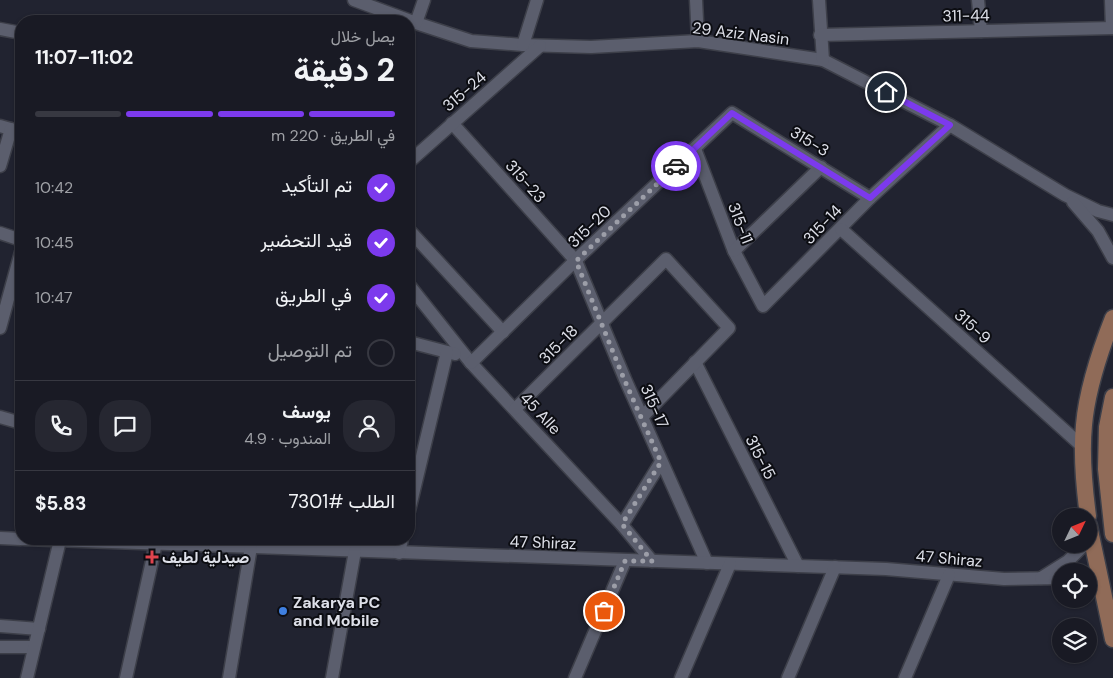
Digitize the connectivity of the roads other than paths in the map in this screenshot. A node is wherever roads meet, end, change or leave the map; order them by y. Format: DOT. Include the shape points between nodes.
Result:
graph roads {
  1 [pos="354,0"];
  2 [pos="424,0"];
  3 [pos="537,0"];
  4 [pos="696,0"];
  5 [pos="819,0"];
  6 [pos="978,0"];
  7 [pos="1111,0"];
  8 [pos="394,15"];
  9 [pos="416,23"];
  10 [pos="0,28"];
  11 [pos="1113,28"];
  12 [pos="980,31"];
  13 [pos="15,32"];
  14 [pos="820,35"];
  15 [pos="698,41"];
  16 [pos="524,45"];
  17 [pos="540,46"];
  18 [pos="823,60"];
  19 [pos="732,113"];
  20 [pos="452,123"];
  21 [pos="950,125"];
  22 [pos="11,129"];
  23 [pos="695,149"];
  24 [pos="415,157"];
  25 [pos="0,166"];
  26 [pos="821,167"];
  27 [pos="1066,195"];
  28 [pos="870,198"];
  29 [pos="1113,215"];
  30 [pos="841,229"];
  31 [pos="0,233"];
  32 [pos="415,237"];
  33 [pos="15,238"];
  34 [pos="734,251"];
  35 [pos="1113,258"];
  36 [pos="576,261"];
  37 [pos="15,274"];
  38 [pos="415,293"];
  39 [pos="763,306"];
  40 [pos="1113,318"];
  41 [pos="602,324"];
  42 [pos="0,328"];
  43 [pos="502,332"];
  44 [pos="415,344"];
  45 [pos="447,352"];
  46 [pos="468,360"];
  47 [pos="695,362"];
  48 [pos="1113,397"];
  49 [pos="515,409"];
  50 [pos="0,417"];
  51 [pos="642,417"];
  52 [pos="15,421"];
  53 [pos="1083,447"];
  54 [pos="661,462"];
  55 [pos="415,486"];
  56 [pos="1087,508"];
  57 [pos="622,524"];
  58 [pos="1113,534"];
  59 [pos="0,538"];
  60 [pos="15,539"];
  61 [pos="51,545"];
  62 [pos="156,545"];
  63 [pos="204,545"];
  64 [pos="281,545"];
  65 [pos="304,545"];
  66 [pos="401,545"];
  67 [pos="251,547"];
  68 [pos="355,551"];
  69 [pos="399,553"];
  70 [pos="1075,553"];
  71 [pos="625,561"];
  72 [pos="652,561"];
  73 [pos="707,563"];
  74 [pos="730,564"];
  75 [pos="798,566"];
  76 [pos="835,568"];
  77 [pos="949,574"];
  78 [pos="1041,578"];
  79 [pos="1052,578"];
  80 [pos="1097,588"];
  81 [pos="0,626"];
  82 [pos="39,629"];
  83 [pos="1113,639"];
  84 [pos="0,647"];
  85 [pos="34,647"];
  86 [pos="27,678"];
  87 [pos="126,678"];
  88 [pos="229,678"];
  89 [pos="332,678"];
  90 [pos="575,678"];
  91 [pos="682,678"];
  92 [pos="788,678"];
  93 [pos="905,678"];
  1 -- 8 [label="street, 29 Aziz Nasin"];
  2 -- 9 [label="street"];
  3 -- 16 [label="street"];
  4 -- 15 [label="street"];
  5 -- 14 [label="street"];
  6 -- 12 [label="street"];
  7 -- 11 [label="street"];
  9 -- 16 [label="street, 29 Aziz Nasin" via="471,41"];
  10 -- 13 [label="street"];
  11 -- 12 [label="street, 311-44"];
  12 -- 14 [label="street, 311-44"];
  14 -- 18 [label="street"];
  15 -- 17 [label="street, 29 Aziz Nasin" via="591,47"];
  15 -- 18 [label="street, 29 Aziz Nasin"];
  16 -- 17 [label="street, 29 Aziz Nasin"];
  17 -- 20 [label="street, 315-24"];
  18 -- 21 [label="street, 29 Aziz Nasin"];
  19 -- 23 [label="street, 315-20"];
  19 -- 26 [label="street, 315-3"];
  20 -- 24 [label="street, 315-24"];
  20 -- 36 [label="street, 315-23"];
  21 -- 27 [label="street, 29 Aziz Nasin"];
  21 -- 28 [label="street, 315-14"];
  22 -- 25 [label="street"];
  23 -- 34 [label="street, 315-11"];
  23 -- 36 [label="street, 315-20"];
  26 -- 28 [label="street, 315-3"];
  26 -- 34 [label="street"];
  27 -- 29 [label="street, 29 Aziz Nasin"];
  27 -- 35 [label="street, 29 Aziz Nasin" via="1093,225"];
  28 -- 30 [label="street, 315-14"];
  30 -- 39 [label="street, 315-14"];
  30 -- 53 [label="street, 315-9"];
  31 -- 33 [label="street"];
  32 -- 43 [label="street"];
  34 -- 39 [label="street, 315-11"];
  36 -- 41 [label="street, 315-17"];
  36 -- 43 [label="street, 315-20"];
  37 -- 42 [label="street"];
  38 -- 46 [label="street, 45 Alle"];
  40 -- 53 [label="main road" via="1102,345 1092,386"];
  41 -- 47 [label="street, 315-18" via="666,259 729,328"];
  41 -- 49 [label="street, 315-18"];
  41 -- 51 [label="street, 315-17"];
  43 -- 46 [label="street, 315-20"];
  44 -- 45 [label="street"];
  45 -- 46 [label="street"];
  45 -- 55 [label="street"];
  46 -- 49 [label="street, 45 Alle"];
  47 -- 51 [label="street"];
  47 -- 75 [label="street, 315-15"];
  48 -- 58 [label="main road" via="1107,427 1106,469"];
  49 -- 57 [label="street, 45 Alle"];
  50 -- 52 [label="street"];
  51 -- 54 [label="street, 315-17"];
  53 -- 56 [label="main road"];
  54 -- 57 [label="street"];
  54 -- 73 [label="street, 315-17"];
  57 -- 72 [label="street, 45 Alle"];
  59 -- 60 [label="street, 47 Shiraz"];
  61 -- 82 [label="street"];
  62 -- 87 [label="street"];
  63 -- 67 [label="street, 47 Shiraz"];
  64 -- 67 [label="street, 47 Shiraz"];
  65 -- 68 [label="street, 47 Shiraz"];
  66 -- 69 [label="street"];
  67 -- 88 [label="street"];
  68 -- 69 [label="street, 47 Shiraz"];
  68 -- 89 [label="street"];
  69 -- 71 [label="street, 47 Shiraz"];
  70 -- 78 [label="street"];
  71 -- 72 [label="street, 47 Shiraz"];
  71 -- 90 [label="street"];
  72 -- 73 [label="street, 47 Shiraz"];
  73 -- 74 [label="street, 47 Shiraz"];
  74 -- 75 [label="street, 47 Shiraz"];
  74 -- 91 [label="street"];
  75 -- 76 [label="street, 47 Shiraz"];
  76 -- 77 [label="street, 47 Shiraz"];
  76 -- 92 [label="street"];
  77 -- 78 [label="street, 47 Shiraz" via="1004,579"];
  77 -- 93 [label="street"];
  78 -- 79 [label="street, 47 Shiraz"];
  80 -- 83 [label="main road"];
  81 -- 82 [label="street"];
  82 -- 85 [label="street"];
  84 -- 85 [label="street"];
  85 -- 86 [label="street"];
}
